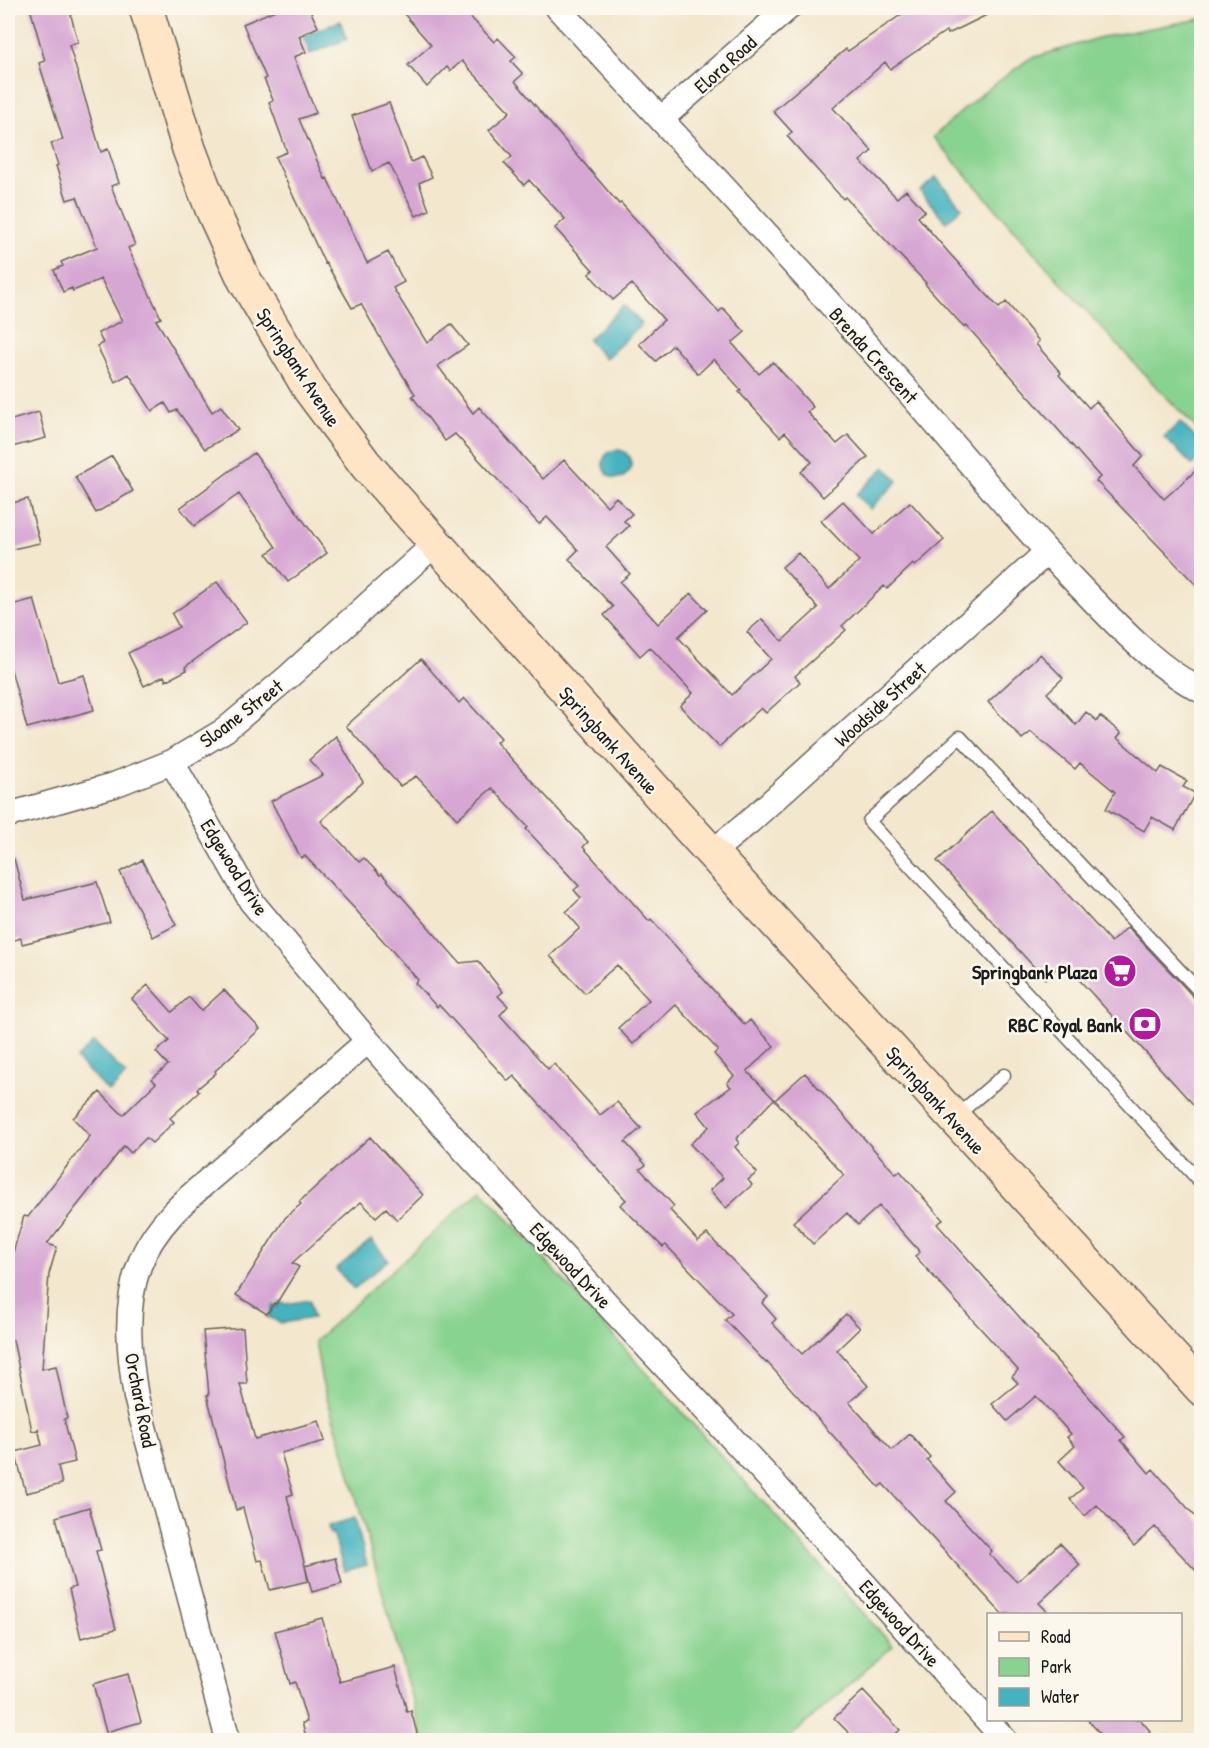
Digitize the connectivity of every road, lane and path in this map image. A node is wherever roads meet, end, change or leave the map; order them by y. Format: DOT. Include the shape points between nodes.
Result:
graph roads {
  1 [pos="146,8"];
  2 [pos="558,8"];
  3 [pos="788,8"];
  4 [pos="662,119"];
  5 [pos="435,544"];
  6 [pos="1047,552"];
  7 [pos="1202,691"];
  8 [pos="172,762"];
  9 [pos="8,815"];
  10 [pos="711,853"];
  11 [pos="1202,994"];
  12 [pos="368,1041"];
  13 [pos="1004,1075"];
  14 [pos="954,1119"];
  15 [pos="1202,1184"];
  16 [pos="1202,1389"];
  17 [pos="987,1720"];
  18 [pos="988,1721"];
  19 [pos="228,1740"];
  20 [pos="1005,1740"];
  1 -- 5 [label="main road, Springbank Avenue" via="189,149 244,279 310,390 366,465"];
  2 -- 4 [label="street, Brenda Crescent"];
  3 -- 4 [label="street, Elora Road"];
  4 -- 6 [label="street, Brenda Crescent"];
  5 -- 8 [label="street, Sloane Street" via="244,716"];
  5 -- 10 [label="main road, Springbank Avenue"];
  6 -- 7 [label="street, Brenda Crescent" via="1129,637 1172,673"];
  6 -- 10 [label="street, Woodside Street"];
  8 -- 9 [label="street, Sloane Street" via="114,785"];
  8 -- 12 [label="street, Edgewood Drive" via="251,901"];
  10 -- 14 [label="main road, Springbank Avenue"];
  11 -- 15 [label="lane" via="960,737 869,821"];
  12 -- 17 [label="street, Edgewood Drive"];
  12 -- 19 [label="street, Orchard Road" via="177,1209 149,1245 133,1285 129,1340 136,1397"];
  13 -- 14 [label="lane"];
  14 -- 16 [label="main road, Springbank Avenue"];
  18 -- 20 [label="street, Edgewood Drive"];
}
